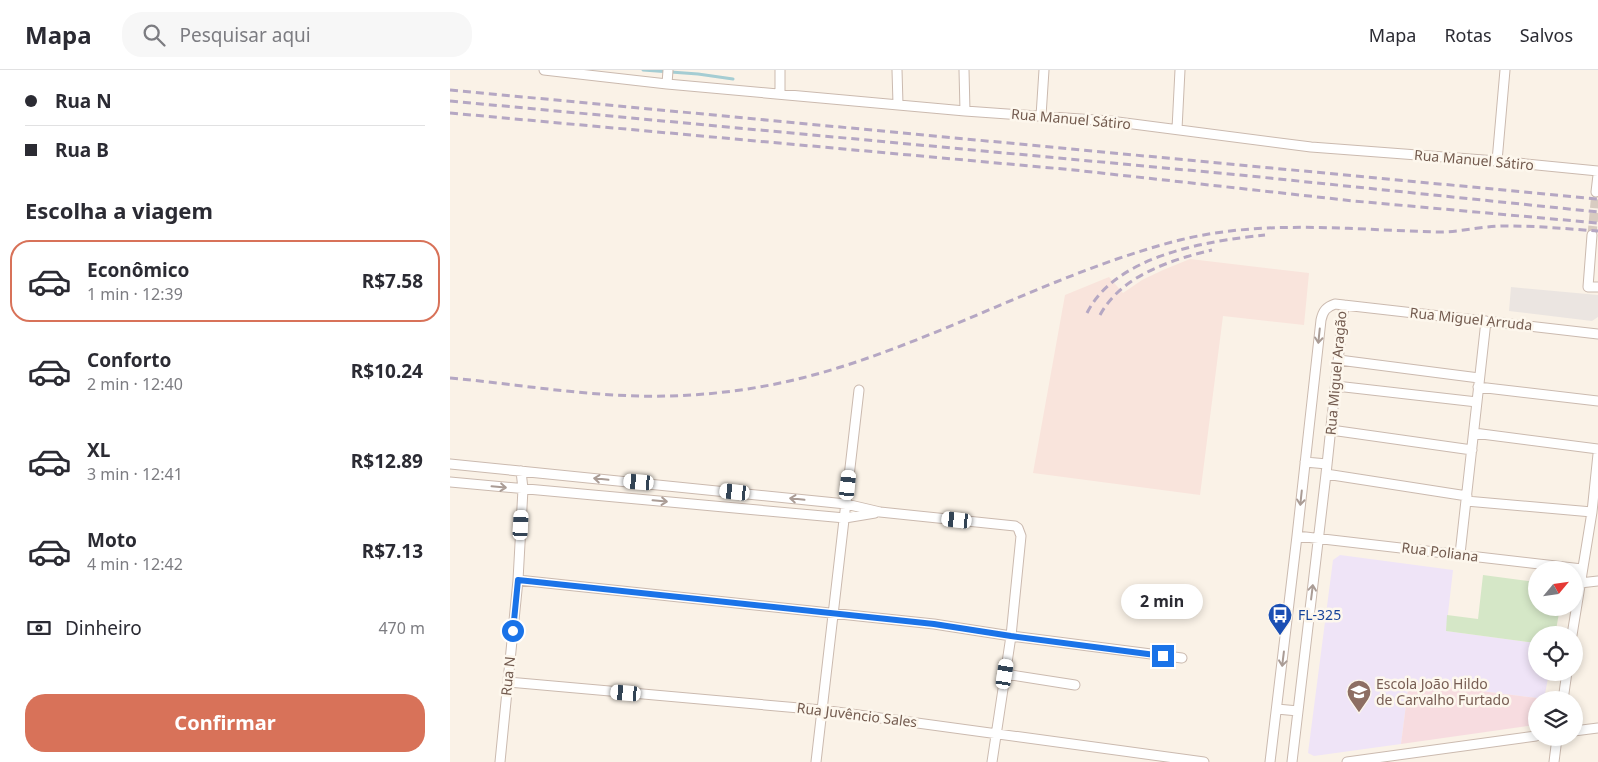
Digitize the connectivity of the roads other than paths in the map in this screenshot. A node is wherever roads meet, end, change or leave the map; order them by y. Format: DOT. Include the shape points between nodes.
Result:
graph roads {
  1 [pos="544,70"];
  2 [pos="549,70"];
  3 [pos="668,70"];
  4 [pos="780,70"];
  5 [pos="897,70"];
  6 [pos="964,70"];
  7 [pos="1044,70"];
  8 [pos="1180,70"];
  9 [pos="1505,70"];
  10 [pos="668,84"];
  11 [pos="780,94"];
  12 [pos="898,104"];
  13 [pos="965,111"];
  14 [pos="1041,116"];
  15 [pos="1177,128"];
  16 [pos="1497,161"];
  17 [pos="1598,171"];
  18 [pos="1598,175"];
  19 [pos="1596,192"];
  20 [pos="1592,235"];
  21 [pos="1598,287"];
  22 [pos="1344,305"];
  23 [pos="1486,321"];
  24 [pos="1598,334"];
  25 [pos="1339,360"];
  26 [pos="1479,382"];
  27 [pos="1336,386"];
  28 [pos="859,390"];
  29 [pos="1598,401"];
  30 [pos="1477,402"];
  31 [pos="1331,430"];
  32 [pos="1474,433"];
  33 [pos="1598,449"];
  34 [pos="1472,450"];
  35 [pos="1598,454"];
  36 [pos="1305,462"];
  37 [pos="450,464"];
  38 [pos="1327,464"];
  39 [pos="521,470"];
  40 [pos="1326,474"];
  41 [pos="1596,477"];
  42 [pos="450,482"];
  43 [pos="698,488"];
  44 [pos="523,489"];
  45 [pos="1466,498"];
  46 [pos="846,504"];
  47 [pos="696,505"];
  48 [pos="880,512"];
  49 [pos="1592,512"];
  50 [pos="845,518"];
  51 [pos="1297,536"];
  52 [pos="1318,538"];
  53 [pos="1460,554"];
  54 [pos="1528,562"];
  55 [pos="1583,563"];
  56 [pos="518,580"];
  57 [pos="1598,581"];
  58 [pos="1583,583"];
  59 [pos="834,613"];
  60 [pos="1011,636"];
  61 [pos="1182,658"];
  62 [pos="1005,674"];
  63 [pos="508,682"];
  64 [pos="1075,685"];
  65 [pos="1277,709"];
  66 [pos="822,710"];
  67 [pos="1298,711"];
  68 [pos="1598,728"];
  69 [pos="1583,730"];
  70 [pos="996,733"];
  71 [pos="1528,737"];
  72 [pos="1556,746"];
  73 [pos="1421,752"];
  74 [pos="1177,760"];
  75 [pos="500,762"];
  76 [pos="816,762"];
  77 [pos="992,762"];
  78 [pos="1204,762"];
  79 [pos="1270,762"];
  80 [pos="1292,762"];
  81 [pos="1347,762"];
  82 [pos="1422,762"];
  83 [pos="1554,762"];
  1 -- 2 [label="street, Rua Manuel Sátiro"];
  2 -- 10 [label="street, Rua Manuel Sátiro"];
  3 -- 10 [label="street"];
  4 -- 11 [label="street"];
  5 -- 12 [label="street"];
  6 -- 13 [label="street"];
  7 -- 14 [label="street"];
  8 -- 15 [label="street"];
  9 -- 16 [label="street"];
  10 -- 11 [label="street, Rua Manuel Sátiro"];
  11 -- 12 [label="street, Rua Manuel Sátiro"];
  12 -- 13 [label="street, Rua Manuel Sátiro"];
  13 -- 14 [label="street, Rua Manuel Sátiro"];
  14 -- 15 [label="street, Rua Manuel Sátiro"];
  15 -- 16 [label="street, Rua Manuel Sátiro" via="1311,147"];
  16 -- 17 [label="street, Rua Manuel Sátiro"];
  18 -- 19 [label="street"];
  20 -- 21 [label="street" via="1588,286"];
  22 -- 23 [label="street, Rua Miguel Arruda"];
  22 -- 25 [label="street, Rua Miguel Aragão"];
  22 -- 36 [label="street, Rua Miguel Aragão, one-way" via="1328,307 1321,320"];
  23 -- 24 [label="street, Rua Miguel Arruda"];
  23 -- 26 [label="street"];
  25 -- 26 [label="street"];
  25 -- 27 [label="street, Rua Miguel Aragão"];
  26 -- 29 [label="street"];
  26 -- 30 [label="street"];
  27 -- 30 [label="street"];
  27 -- 31 [label="street, Rua Miguel Aragão"];
  28 -- 46 [label="street"];
  30 -- 32 [label="street"];
  31 -- 34 [label="street"];
  31 -- 38 [label="street, Rua Miguel Aragão"];
  32 -- 33 [label="street"];
  32 -- 34 [label="street"];
  34 -- 45 [label="street"];
  35 -- 41 [label="street"];
  36 -- 38 [label="street"];
  36 -- 51 [label="street, Rua Miguel Aragão, one-way"];
  37 -- 39 [label="street"];
  38 -- 40 [label="street, Rua Miguel Aragão"];
  43 -- 39 [label="street, one-way"];
  39 -- 44 [label="street, Rua N"];
  40 -- 45 [label="street"];
  40 -- 52 [label="street, Rua Miguel Aragão"];
  41 -- 49 [label="street"];
  42 -- 44 [label="street, one-way"];
  46 -- 43 [label="street, one-way"];
  43 -- 47 [label="street"];
  44 -- 47 [label="street, one-way"];
  44 -- 56 [label="street, Rua N"];
  45 -- 49 [label="street"];
  45 -- 53 [label="street"];
  46 -- 48 [label="street"];
  46 -- 50 [label="street"];
  47 -- 50 [label="street"];
  48 -- 50 [label="street"];
  48 -- 60 [label="street" via="1018,528 1022,536"];
  49 -- 55 [label="street"];
  50 -- 59 [label="street"];
  51 -- 52 [label="street, Rua Poliana"];
  51 -- 65 [label="street, Rua Miguel Aragão, one-way"];
  52 -- 53 [label="street, Rua Poliana"];
  67 -- 52 [label="street, Rua Miguel Aragão, one-way"];
  53 -- 54 [label="street, Rua Poliana"];
  56 -- 59 [label="street"];
  56 -- 63 [label="street, Rua N"];
  57 -- 58 [label="street"];
  59 -- 60 [label="street"];
  59 -- 66 [label="street"];
  60 -- 61 [label="street"];
  60 -- 62 [label="street"];
  62 -- 64 [label="street"];
  62 -- 70 [label="street"];
  63 -- 66 [label="street, Rua Juvêncio Sales"];
  63 -- 75 [label="street, Rua N"];
  65 -- 67 [label="street"];
  65 -- 79 [label="street, Rua Miguel Aragão"];
  66 -- 70 [label="street, Rua Juvêncio Sales"];
  66 -- 76 [label="street"];
  67 -- 80 [label="street, Rua Miguel Aragão"];
  68 -- 69 [label="street"];
  70 -- 74 [label="street, Rua Juvêncio Sales"];
  70 -- 77 [label="street"];
  71 -- 73 [label="street"];
  72 -- 83 [label="street"];
  73 -- 81 [label="street"];
  73 -- 82 [label="street"];
  74 -- 78 [label="street, Rua Juvêncio Sales"];
}
